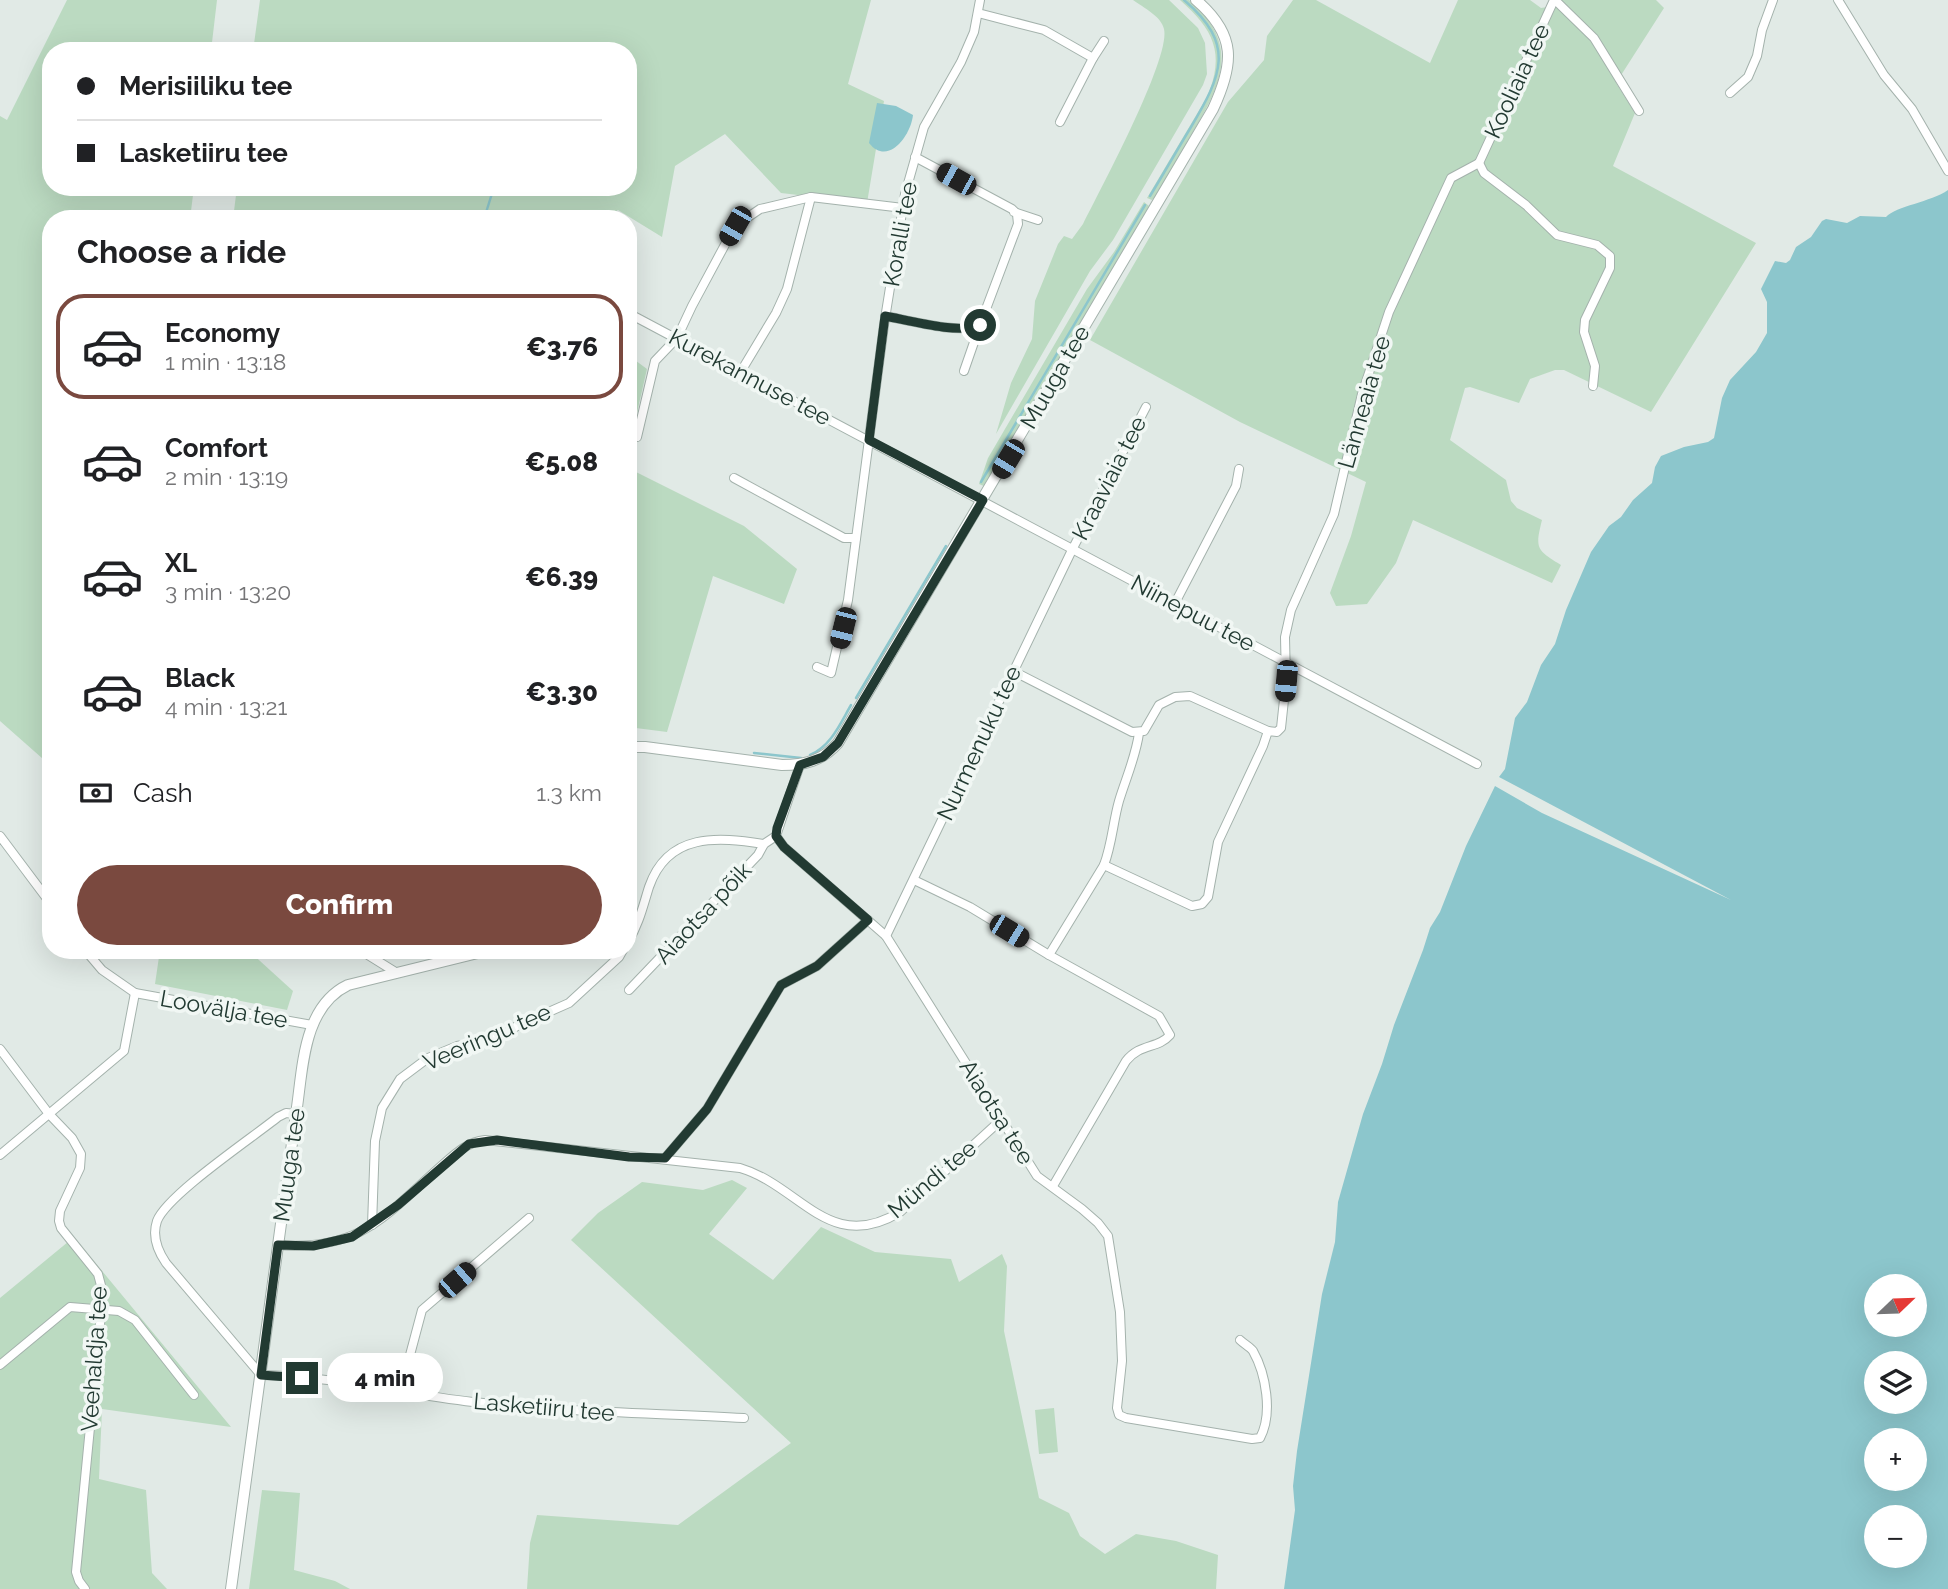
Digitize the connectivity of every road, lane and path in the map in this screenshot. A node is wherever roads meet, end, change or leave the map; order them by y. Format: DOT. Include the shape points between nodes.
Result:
graph roads {
  1 [pos="980,0"];
  2 [pos="1196,0"];
  3 [pos="1555,0"];
  4 [pos="1773,0"];
  5 [pos="1838,0"];
  6 [pos="978,13"];
  7 [pos="1104,41"];
  8 [pos="1093,58"];
  9 [pos="1730,93"];
  10 [pos="1639,111"];
  11 [pos="1060,122"];
  12 [pos="915,157"];
  13 [pos="1479,163"];
  14 [pos="1948,171"];
  15 [pos="811,197"];
  16 [pos="903,208"];
  17 [pos="1014,212"];
  18 [pos="1038,220"];
  19 [pos="885,316"];
  20 [pos="637,318"];
  21 [pos="980,325"];
  22 [pos="677,338"];
  23 [pos="964,371"];
  24 [pos="740,373"];
  25 [pos="1593,386"];
  26 [pos="1146,407"];
  27 [pos="637,437"];
  28 [pos="869,440"];
  29 [pos="1239,469"];
  30 [pos="734,478"];
  31 [pos="983,500"];
  32 [pos="856,538"];
  33 [pos="1072,550"];
  34 [pos="1174,605"];
  35 [pos="1285,661"];
  36 [pos="817,667"];
  37 [pos="1013,671"];
  38 [pos="1268,731"];
  39 [pos="1139,733"];
  40 [pos="637,747"];
  41 [pos="1477,764"];
  42 [pos="800,765"];
  43 [pos="0,836"];
  44 [pos="776,836"];
  45 [pos="764,844"];
  46 [pos="1104,865"];
  47 [pos="914,880"];
  48 [pos="42,892"];
  49 [pos="868,920"];
  50 [pos="637,928"];
  51 [pos="886,936"];
  52 [pos="1049,955"];
  53 [pos="93,959"];
  54 [pos="374,959"];
  55 [pos="454,959"];
  56 [pos="617,959"];
  57 [pos="397,973"];
  58 [pos="629,990"];
  59 [pos="135,993"];
  60 [pos="312,1025"];
  61 [pos="0,1049"];
  62 [pos="50,1114"];
  63 [pos="296,1114"];
  64 [pos="1002,1119"];
  65 [pos="0,1155"];
  66 [pos="665,1158"];
  67 [pos="1053,1186"];
  68 [pos="528,1218"];
  69 [pos="372,1225"];
  70 [pos="278,1245"];
  71 [pos="101,1309"];
  72 [pos="1240,1340"];
  73 [pos="0,1365"];
  74 [pos="261,1375"];
  75 [pos="405,1391"];
  76 [pos="194,1395"];
  77 [pos="744,1418"];
  78 [pos="85,1589"];
  79 [pos="232,1589"];
  1 -- 6 [label="street, Koralli tee"];
  2 -- 31 [label="street, Muuga tee" via="1224,37 1229,59 1224,85"];
  3 -- 10 [label="street" via="1594,38"];
  3 -- 13 [label="street, Kooliaia tee"];
  4 -- 9 [label="street" via="1748,77"];
  5 -- 14 [label="street"];
  6 -- 8 [label="street" via="1044,30"];
  6 -- 12 [label="street, Koralli tee" via="961,62 924,127"];
  7 -- 8 [label="street"];
  8 -- 11 [label="street"];
  12 -- 16 [label="street, Koralli tee"];
  12 -- 17 [label="street"];
  13 -- 25 [label="street" via="1484,173 1557,235 1597,245 1610,256 1610,268 1585,320 1584,332 1595,366"];
  13 -- 35 [label="street, Länneaia tee" via="1451,178 1389,312 1362,394 1334,513 1291,610"];
  15 -- 16 [label="street"];
  15 -- 22 [label="street" via="760,209 735,226"];
  15 -- 24 [label="street" via="787,289"];
  16 -- 19 [label="street, Koralli tee"];
  17 -- 18 [label="street"];
  17 -- 21 [label="street" via="1018,224"];
  19 -- 21 [label="street" via="969,328"];
  19 -- 28 [label="street, Koralli tee"];
  20 -- 22 [label="street, Kurekannuse tee"];
  21 -- 23 [label="street"];
  22 -- 24 [label="street, Kurekannuse tee"];
  22 -- 27 [label="street" via="651,370"];
  24 -- 28 [label="street, Kurekannuse tee"];
  26 -- 33 [label="street, Kraaviaia tee"];
  28 -- 31 [label="street, Kurekannuse tee"];
  28 -- 32 [label="street, Koralli tee"];
  29 -- 34 [label="street" via="1236,486"];
  30 -- 32 [label="street" via="844,538"];
  31 -- 33 [label="street, Niinepuu tee"];
  31 -- 42 [label="street, Muuga tee" via="838,743 823,757"];
  32 -- 36 [label="street, Koralli tee" via="835,662 831,673"];
  33 -- 34 [label="street, Niinepuu tee"];
  33 -- 37 [label="street, Nurmenuku tee"];
  34 -- 35 [label="street, Niinepuu tee"];
  35 -- 38 [label="street, Länneaia tee" via="1281,728"];
  35 -- 41 [label="street, Niinepuu tee"];
  37 -- 39 [label="street"];
  37 -- 47 [label="street, Nurmenuku tee"];
  38 -- 39 [label="street" via="1190,696 1159,705"];
  38 -- 46 [label="street" via="1218,842 1208,897 1202,904 1192,906"];
  39 -- 46 [label="street"];
  40 -- 42 [label="street"];
  42 -- 44 [label="street"];
  43 -- 48 [label="street"];
  44 -- 45 [label="street, Aiaotsa põik"];
  44 -- 49 [label="street, Aiaotsa tee"];
  45 -- 50 [label="street" via="712,840 677,848 657,870"];
  45 -- 58 [label="street, Aiaotsa põik"];
  46 -- 52 [label="street"];
  47 -- 51 [label="street, Nurmenuku tee"];
  47 -- 52 [label="street" via="970,907"];
  49 -- 51 [label="street, Aiaotsa tee"];
  49 -- 66 [label="street" via="817,966 781,985 707,1109"];
  51 -- 64 [label="street, Aiaotsa tee"];
  52 -- 67 [label="street" via="1160,1016 1170,1035 1134,1052 1126,1061"];
  53 -- 59 [label="street"];
  54 -- 57 [label="street"];
  55 -- 57 [label="street, Muuga tee"];
  56 -- 69 [label="street, Veeringu tee" via="569,1003 498,1038 457,1046 428,1058 400,1079 382,1108 375,1141"];
  57 -- 60 [label="street, Muuga tee" via="336,991"];
  59 -- 60 [label="street, Loovälja tee"];
  59 -- 62 [label="street" via="124,1051"];
  60 -- 63 [label="street, Muuga tee"];
  61 -- 62 [label="street"];
  62 -- 65 [label="street"];
  62 -- 71 [label="street, Veehaldja tee" via="80,1154 80,1168 58,1221 98,1273"];
  63 -- 70 [label="street, Muuga tee"];
  63 -- 74 [label="street" via="278,1118 195,1182 167,1205 155,1229 159,1253 166,1263"];
  64 -- 66 [label="street, Mündi tee" via="900,1212 886,1220 848,1226 804,1206 756,1172"];
  64 -- 67 [label="street, Aiaotsa tee" via="1037,1175"];
  66 -- 69 [label="street, Mündi tee" via="477,1141"];
  67 -- 72 [label="street, Aiaotsa tee" via="1108,1236 1120,1312 1119,1415 1260,1438 1268,1396 1252,1349"];
  68 -- 75 [label="street" via="422,1310"];
  69 -- 70 [label="street, Mündi tee" via="335,1243"];
  70 -- 74 [label="street, Muuga tee"];
  71 -- 73 [label="street" via="70,1307"];
  71 -- 76 [label="street" via="120,1311 135,1320"];
  71 -- 78 [label="street, Veehaldja tee" via="76,1572"];
  74 -- 75 [label="street, Lasketiiru tee"];
  74 -- 79 [label="street, Muuga tee"];
  75 -- 77 [label="street, Lasketiiru tee" via="579,1412"];
}
